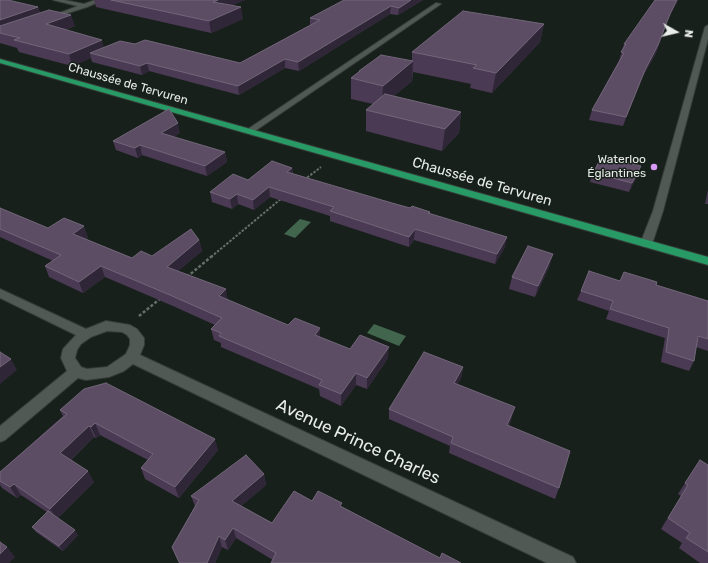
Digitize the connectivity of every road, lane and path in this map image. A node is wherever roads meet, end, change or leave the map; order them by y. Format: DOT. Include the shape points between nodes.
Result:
graph roads {
  1 [pos="56,0"];
  2 [pos="100,0"];
  3 [pos="438,4"];
  4 [pos="85,6"];
  5 [pos="43,21"];
  6 [pos="708,27"];
  7 [pos="0,61"];
  8 [pos="249,131"];
  9 [pos="333,157"];
  10 [pos="303,181"];
  11 [pos="284,196"];
  12 [pos="646,244"];
  13 [pos="708,261"];
  14 [pos="186,277"];
  15 [pos="0,293"];
  16 [pos="162,298"];
  17 [pos="125,328"];
  18 [pos="86,334"];
  19 [pos="132,358"];
  20 [pos="76,370"];
  21 [pos="0,435"];
  22 [pos="567,563"];
  1 -- 4 [label="street"];
  2 -- 4 [label="street"];
  3 -- 8 [label="street"];
  4 -- 5 [label="street"];
  6 -- 12 [label="street" via="658,211"];
  7 -- 8 [label="main road, Chaussée de Tervuren"];
  8 -- 9 [label="main road, Chaussée de Tervuren"];
  9 -- 10 [label="path"];
  9 -- 12 [label="main road, Chaussée de Tervuren"];
  11 -- 14 [label="path"];
  12 -- 13 [label="main road, Chaussée de Tervuren"];
  15 -- 18 [label="street"];
  16 -- 17 [label="path"];
  17 -- 18 [label="street" via="106,326"];
  17 -- 19 [label="street" via="136,338 137,345"];
  18 -- 20 [label="street" via="70,349 68,358"];
  19 -- 20 [label="street" via="109,372 86,374"];
  19 -- 22 [label="street, Avenue Prince Charles"];
  20 -- 21 [label="street"];
}
